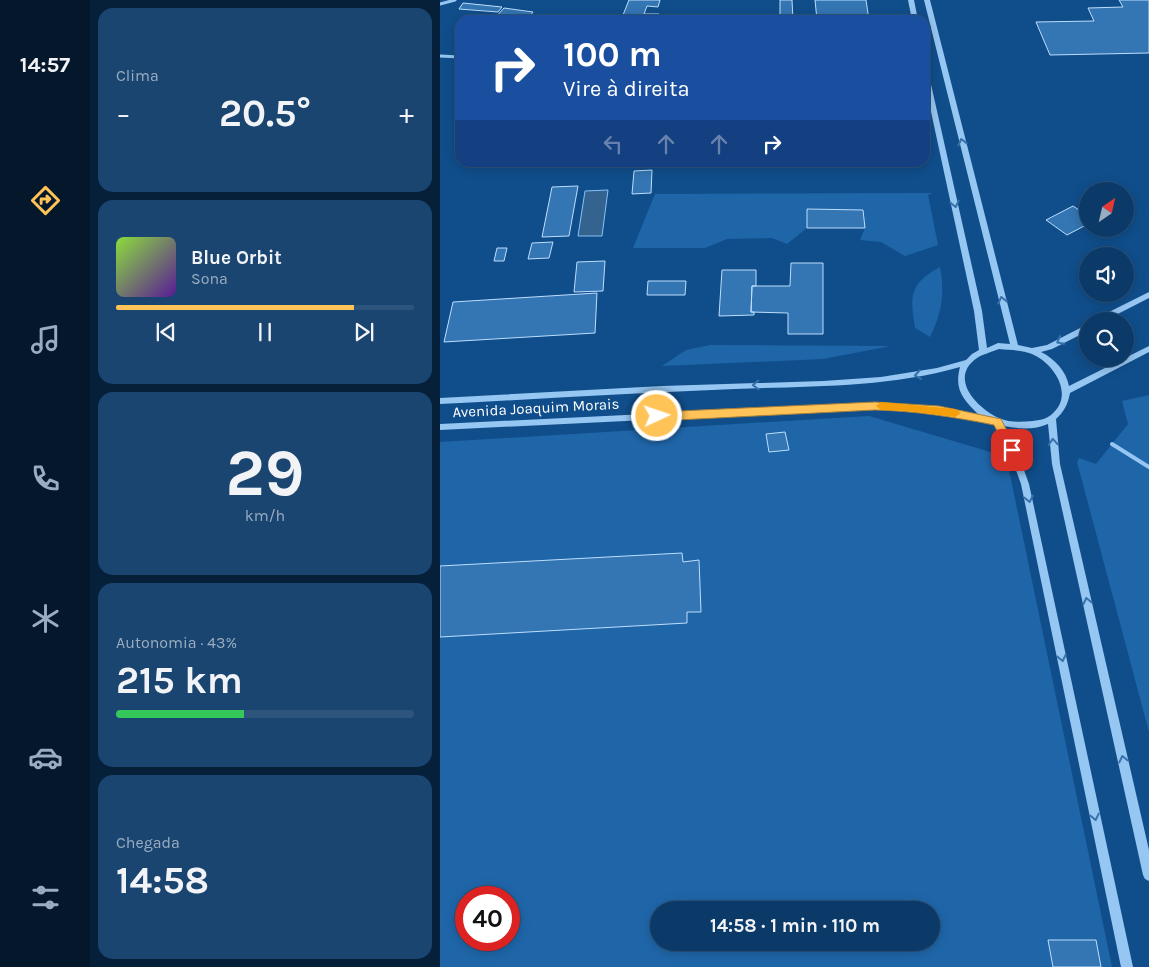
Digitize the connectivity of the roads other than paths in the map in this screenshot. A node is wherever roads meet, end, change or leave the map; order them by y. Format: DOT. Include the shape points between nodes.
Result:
graph roads {
  1 [pos="455,0"];
  2 [pos="911,0"];
  3 [pos="927,0"];
  4 [pos="440,4"];
  5 [pos="914,15"];
  6 [pos="440,56"];
  7 [pos="455,57"];
  8 [pos="930,94"];
  9 [pos="1149,295"];
  10 [pos="1116,312"];
  11 [pos="1079,332"];
  12 [pos="1015,347"];
  13 [pos="1149,349"];
  14 [pos="983,350"];
  15 [pos="1032,351"];
  16 [pos="965,363"];
  17 [pos="1067,391"];
  18 [pos="440,401"];
  19 [pos="1052,418"];
  20 [pos="995,421"];
  21 [pos="440,427"];
  22 [pos="1112,444"];
  23 [pos="1149,467"];
  24 [pos="1149,875"];
  25 [pos="1127,967"];
  1 -- 4 [label="street"];
  2 -- 5 [label="street"];
  12 -- 3 [label="street, one-way"];
  6 -- 7 [label="street"];
  8 -- 14 [label="street, one-way" via="978,312"];
  9 -- 10 [label="street"];
  11 -- 15 [label="street, one-way" via="1049,347"];
  12 -- 14 [label="street" via="998,346"];
  12 -- 15 [label="street"];
  13 -- 17 [label="street"];
  14 -- 16 [label="street"];
  15 -- 17 [label="street" via="1057,368"];
  16 -- 18 [label="street, Avenida Joaquim Morais, one-way" via="922,374 868,381"];
  16 -- 20 [label="street" via="960,375 961,388 968,402"];
  17 -- 19 [label="street" via="1066,403"];
  19 -- 20 [label="street" via="1032,426"];
  24 -- 19 [label="street, one-way" via="1056,464"];
  20 -- 21 [label="street, Avenida Joaquim Morais" via="939,410 875,406"];
  20 -- 25 [label="street, one-way" via="1016,458 1025,484"];
  22 -- 23 [label="lane"];
}
